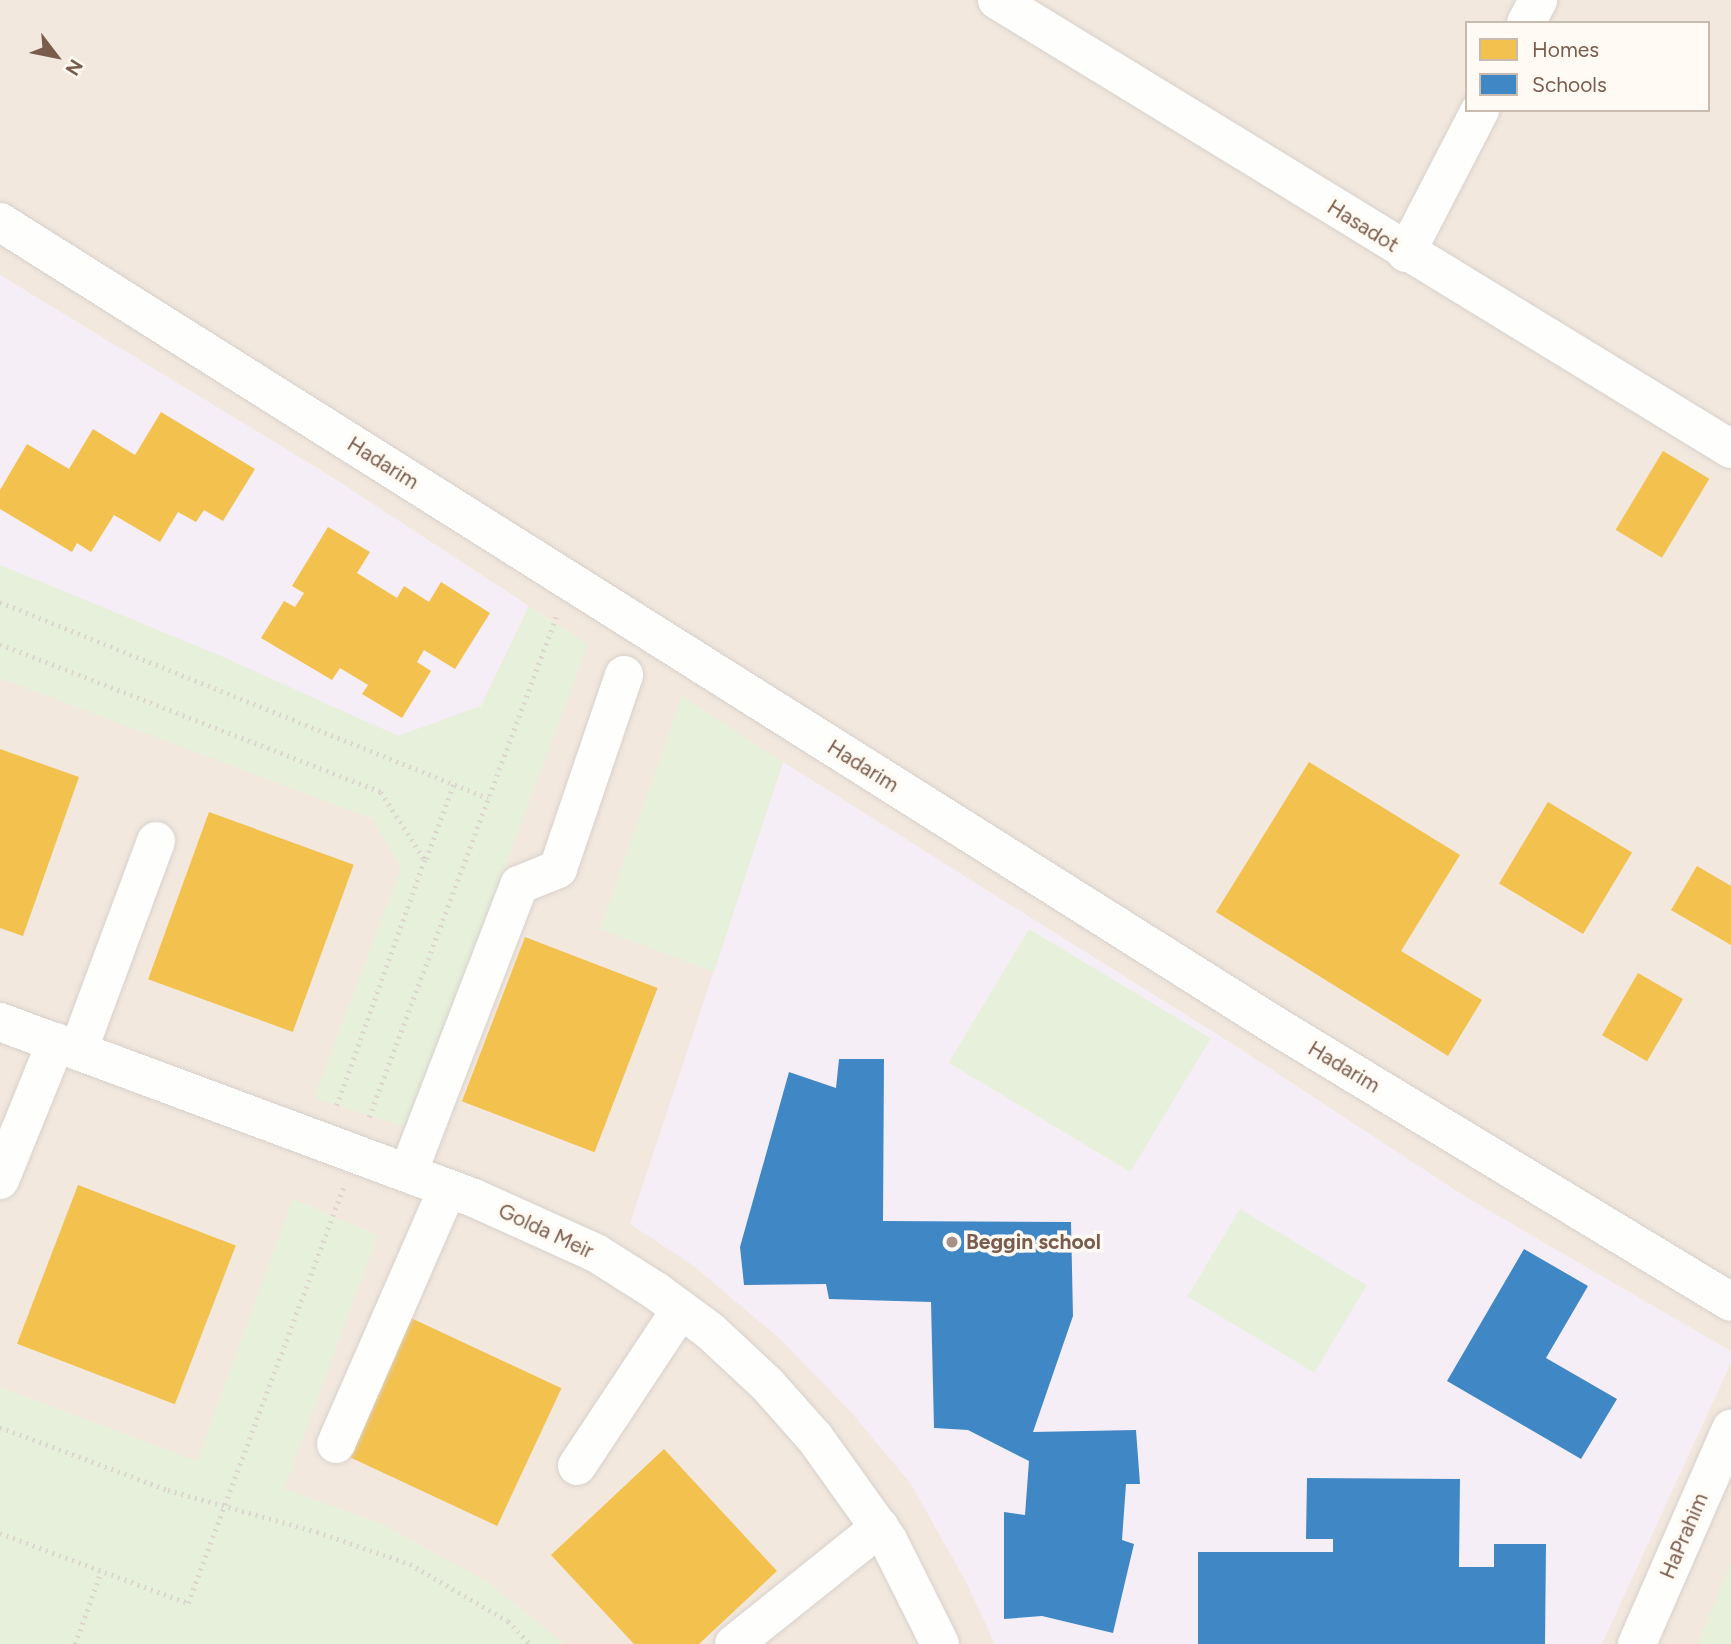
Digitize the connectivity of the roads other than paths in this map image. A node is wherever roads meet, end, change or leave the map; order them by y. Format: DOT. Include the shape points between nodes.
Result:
graph roads {
  1 [pos="997,0"];
  2 [pos="1538,0"];
  3 [pos="1527,21"];
  4 [pos="1479,112"];
  5 [pos="0,222"];
  6 [pos="1406,253"];
  7 [pos="1731,449"];
  8 [pos="624,675"];
  9 [pos="156,841"];
  10 [pos="0,1021"];
  11 [pos="67,1046"];
  12 [pos="408,1173"];
  13 [pos="0,1180"];
  14 [pos="448,1188"];
  15 [pos="1731,1302"];
  16 [pos="681,1309"];
  17 [pos="1731,1429"];
  18 [pos="336,1444"];
  19 [pos="577,1466"];
  20 [pos="880,1527"];
  21 [pos="734,1644"];
  22 [pos="940,1644"];
  23 [pos="1637,1644"];
  1 -- 6 [label="street, Hasadot"];
  2 -- 3 [label="street"];
  4 -- 6 [label="street"];
  5 -- 15 [label="street, Hadarim" via="1274,1025"];
  6 -- 7 [label="street, Hasadot"];
  8 -- 12 [label="street" via="558,869 519,885"];
  9 -- 11 [label="street"];
  10 -- 11 [label="street, Golda Meir"];
  11 -- 12 [label="street, Golda Meir"];
  11 -- 13 [label="street"];
  12 -- 14 [label="street, Golda Meir"];
  14 -- 16 [label="street, Golda Meir" via="596,1253"];
  14 -- 18 [label="street"];
  16 -- 19 [label="street"];
  16 -- 20 [label="street, Golda Meir" via="767,1384 815,1438"];
  17 -- 23 [label="street, HaPrahim"];
  20 -- 21 [label="street"];
  20 -- 22 [label="street, Golda Meir"];
}
